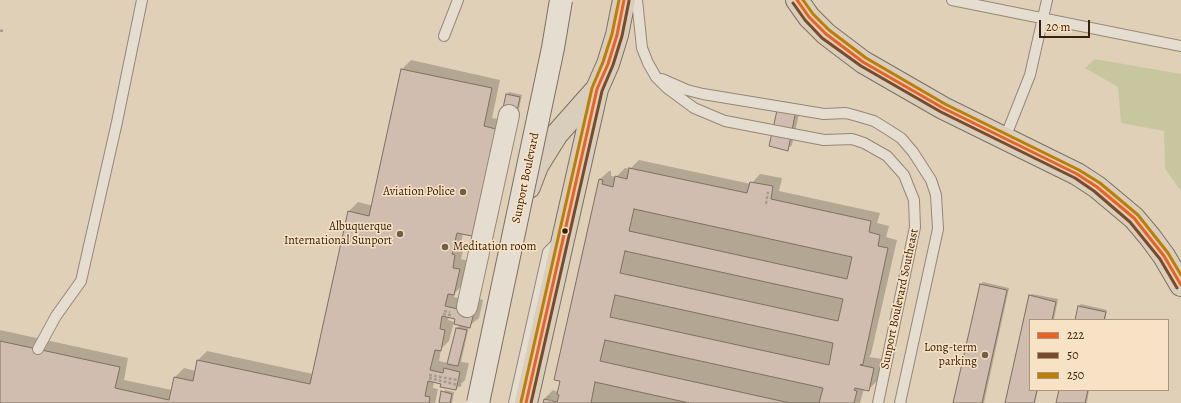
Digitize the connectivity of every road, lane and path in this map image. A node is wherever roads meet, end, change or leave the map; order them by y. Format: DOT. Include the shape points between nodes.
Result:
graph roads {
  1 [pos="142,0"];
  2 [pos="458,0"];
  3 [pos="561,0"];
  4 [pos="624,0"];
  5 [pos="637,0"];
  6 [pos="797,0"];
  7 [pos="952,0"];
  8 [pos="1047,0"];
  9 [pos="1043,18"];
  10 [pos="5,30"];
  11 [pos="0,31"];
  12 [pos="444,36"];
  13 [pos="1181,46"];
  14 [pos="656,77"];
  15 [pos="597,89"];
  16 [pos="509,115"];
  17 [pos="1005,138"];
  18 [pos="768,192"];
  19 [pos="766,204"];
  20 [pos="564,236"];
  21 [pos="1181,285"];
  22 [pos="467,307"];
  23 [pos="38,349"];
  24 [pos="429,378"];
  25 [pos="480,399"];
  26 [pos="514,403"];
  27 [pos="526,403"];
  28 [pos="878,403"];
  29 [pos="900,403"];
  1 -- 23 [label="lane" via="81,281 56,316"];
  2 -- 12 [label="lane"];
  3 -- 25 [label="main road, Sunport Boulevard, bridge"];
  4 -- 15 [label="main road, Sunport Boulevard" via="617,35"];
  5 -- 14 [label="lane" via="642,48"];
  6 -- 17 [label="main road" via="826,34 863,62 943,108"];
  7 -- 9 [label="lane"];
  8 -- 9 [label="lane"];
  9 -- 13 [label="lane"];
  9 -- 17 [label="lane" via="1030,75"];
  10 -- 11 [label="path"];
  14 -- 28 [label="lane, Sunport Boulevard Southeast" via="679,98 709,116 798,136 824,140 852,139 876,148 900,170 910,187 916,227"];
  14 -- 29 [label="lane" via="704,94 824,114 846,113 858,116 874,121 901,138 913,152 930,180 937,207 938,229"];
  15 -- 20 [label="main road, Sunport Boulevard"];
  15 -- 25 [label="main road, Sunport Boulevard" via="557,134 536,166 524,202"];
  16 -- 22 [label="street"];
  17 -- 21 [label="main road" via="1077,174 1116,202 1150,236"];
  18 -- 19 [label="path"];
  20 -- 26 [label="lane" via="548,252"];
  20 -- 27 [label="main road, Sunport Boulevard"];
  24 -- 25 [label="path"];
}
